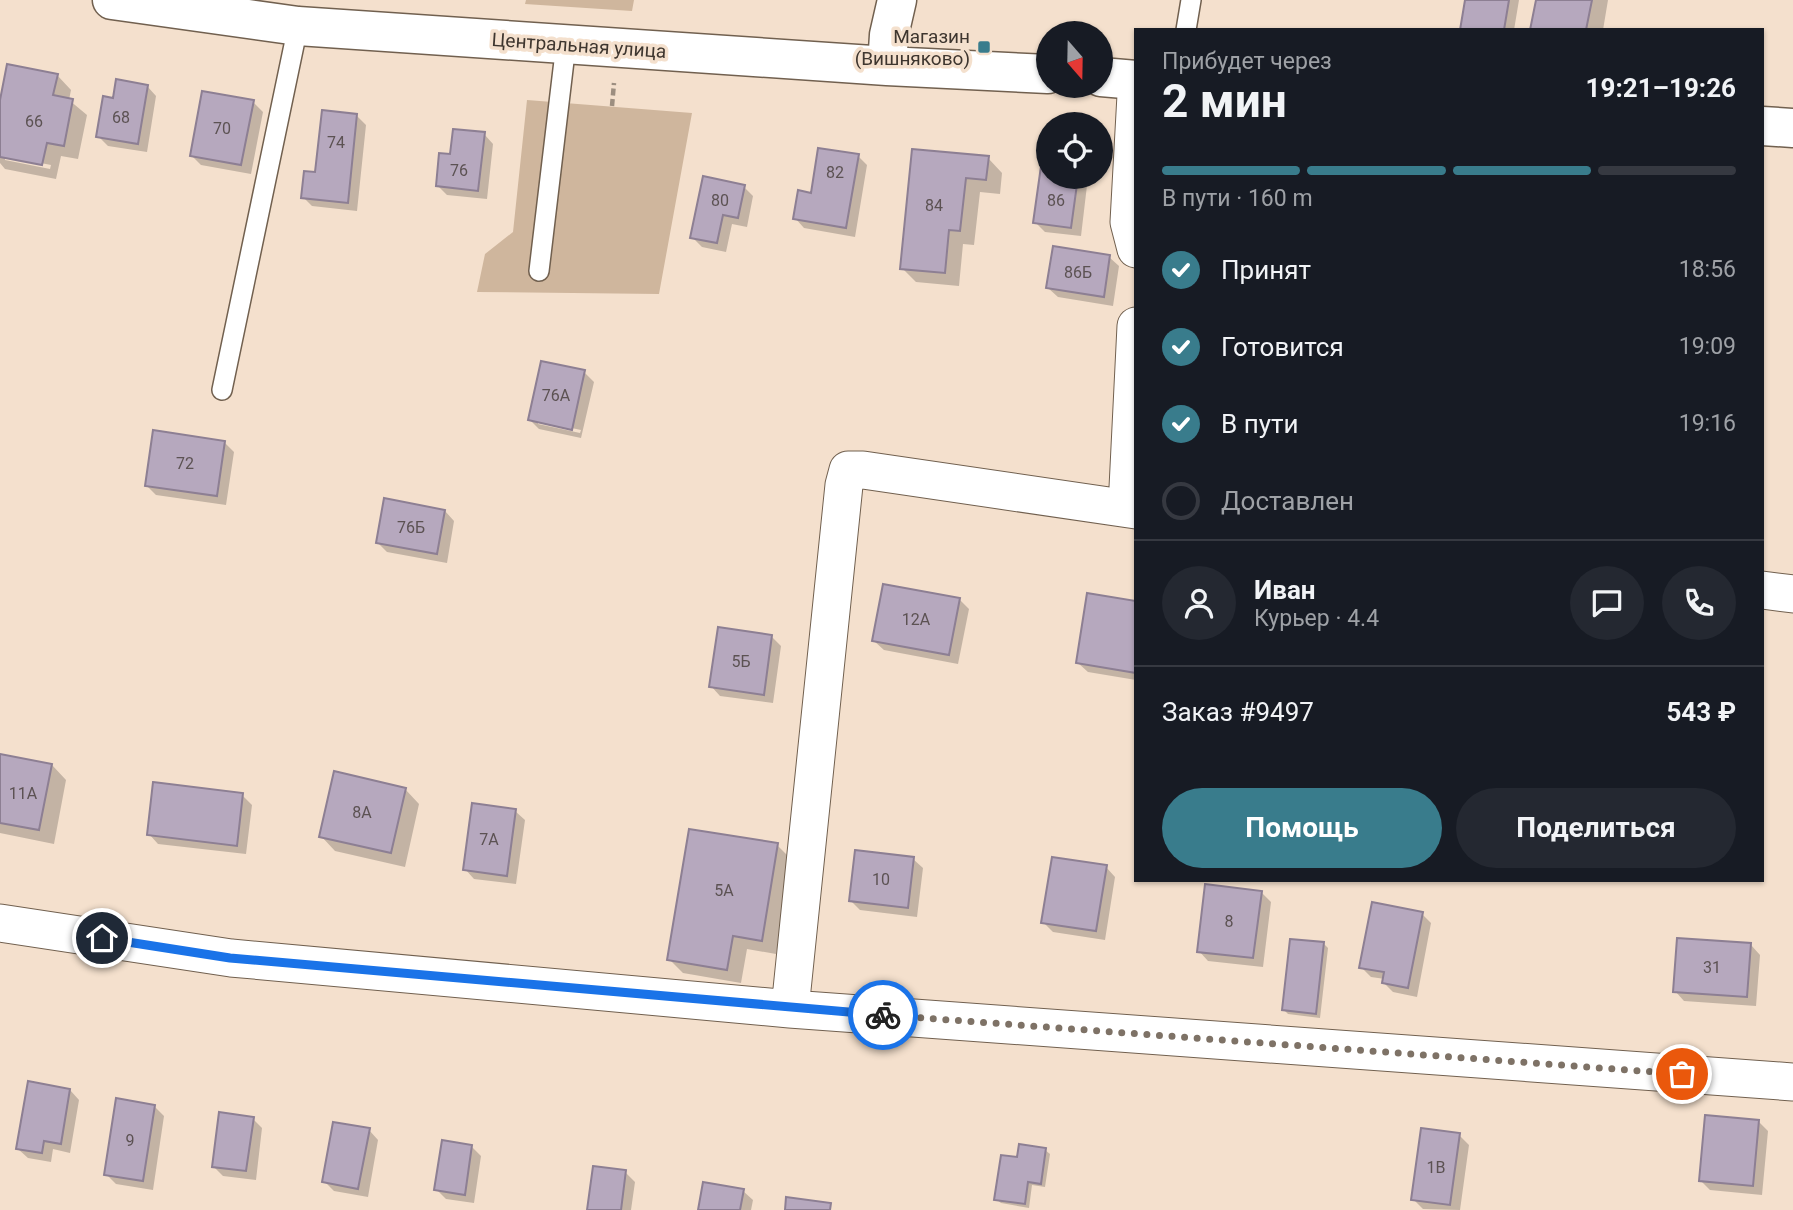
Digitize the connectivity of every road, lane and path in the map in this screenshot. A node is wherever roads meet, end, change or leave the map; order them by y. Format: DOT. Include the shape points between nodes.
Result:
graph roads {
  1 [pos="112,0"];
  2 [pos="897,0"];
  3 [pos="1191,0"];
  4 [pos="298,26"];
  5 [pos="1186,28"];
  6 [pos="566,44"];
  7 [pos="887,66"];
  8 [pos="1036,73"];
  9 [pos="1113,78"];
  10 [pos="1134,80"];
  11 [pos="1764,126"];
  12 [pos="1793,128"];
  13 [pos="1134,131"];
  14 [pos="1134,241"];
  15 [pos="539,271"];
  16 [pos="222,390"];
  17 [pos="1134,399"];
  18 [pos="1131,509"];
  19 [pos="1764,590"];
  20 [pos="1793,594"];
  21 [pos="0,923"];
  22 [pos="790,1009"];
  23 [pos="1793,1082"];
  1 -- 4 [label="street, Центральная улица"];
  2 -- 7 [label="street"];
  3 -- 5 [label="lane"];
  4 -- 6 [label="street, Центральная улица"];
  4 -- 16 [label="lane"];
  6 -- 7 [label="street, Центральная улица"];
  6 -- 15 [label="lane"];
  7 -- 8 [label="street, Центральная улица"];
  9 -- 10 [label="street"];
  11 -- 12 [label="street"];
  13 -- 14 [label="street" via="1129,222"];
  17 -- 18 [label="street"];
  18 -- 22 [label="street" via="848,470"];
  19 -- 20 [label="street"];
  21 -- 22 [label="street" via="230,958"];
  22 -- 23 [label="street"];
}
